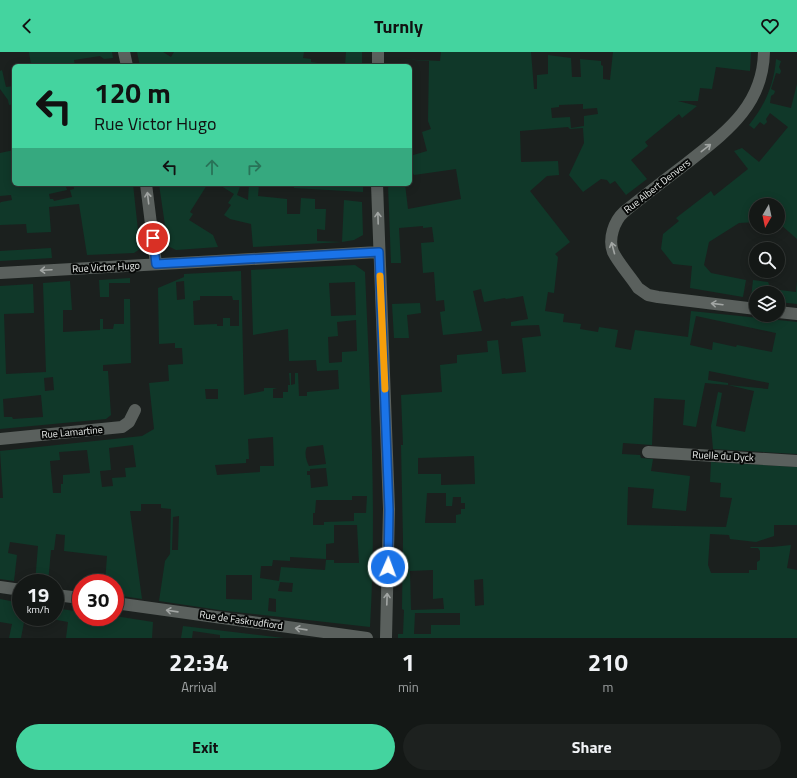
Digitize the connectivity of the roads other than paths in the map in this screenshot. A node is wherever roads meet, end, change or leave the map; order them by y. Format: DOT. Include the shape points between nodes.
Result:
graph roads {
  1 [pos="124,52"];
  2 [pos="378,52"];
  3 [pos="764,52"];
  4 [pos="127,64"];
  5 [pos="378,64"];
  6 [pos="146,186"];
  7 [pos="377,186"];
  8 [pos="379,252"];
  9 [pos="156,264"];
  10 [pos="0,273"];
  11 [pos="749,308"];
  12 [pos="785,313"];
  13 [pos="797,314"];
  14 [pos="135,410"];
  15 [pos="0,439"];
  16 [pos="648,452"];
  17 [pos="797,461"];
  18 [pos="0,587"];
  19 [pos="12,589"];
  20 [pos="124,604"];
  21 [pos="367,638"];
  22 [pos="386,638"];
  1 -- 4 [label="street"];
  2 -- 5 [label="street"];
  11 -- 3 [label="street, Rue Albert Denvers, one-way" via="658,297 643,292 614,252 611,240 616,221 624,212 720,137 742,114 760,80"];
  9 -- 6 [label="street, one-way"];
  8 -- 7 [label="street, one-way"];
  8 -- 9 [label="street, Rue Victor Hugo"];
  22 -- 8 [label="street, one-way" via="389,510"];
  9 -- 10 [label="street, Rue Victor Hugo, one-way"];
  12 -- 13 [label="street"];
  14 -- 15 [label="street, Rue Lamartine" via="130,422 122,427"];
  16 -- 17 [label="street, Ruelle du Dyck"];
  18 -- 19 [label="street"];
  21 -- 20 [label="street, Rue de Faskrudfiord, one-way"];
}
